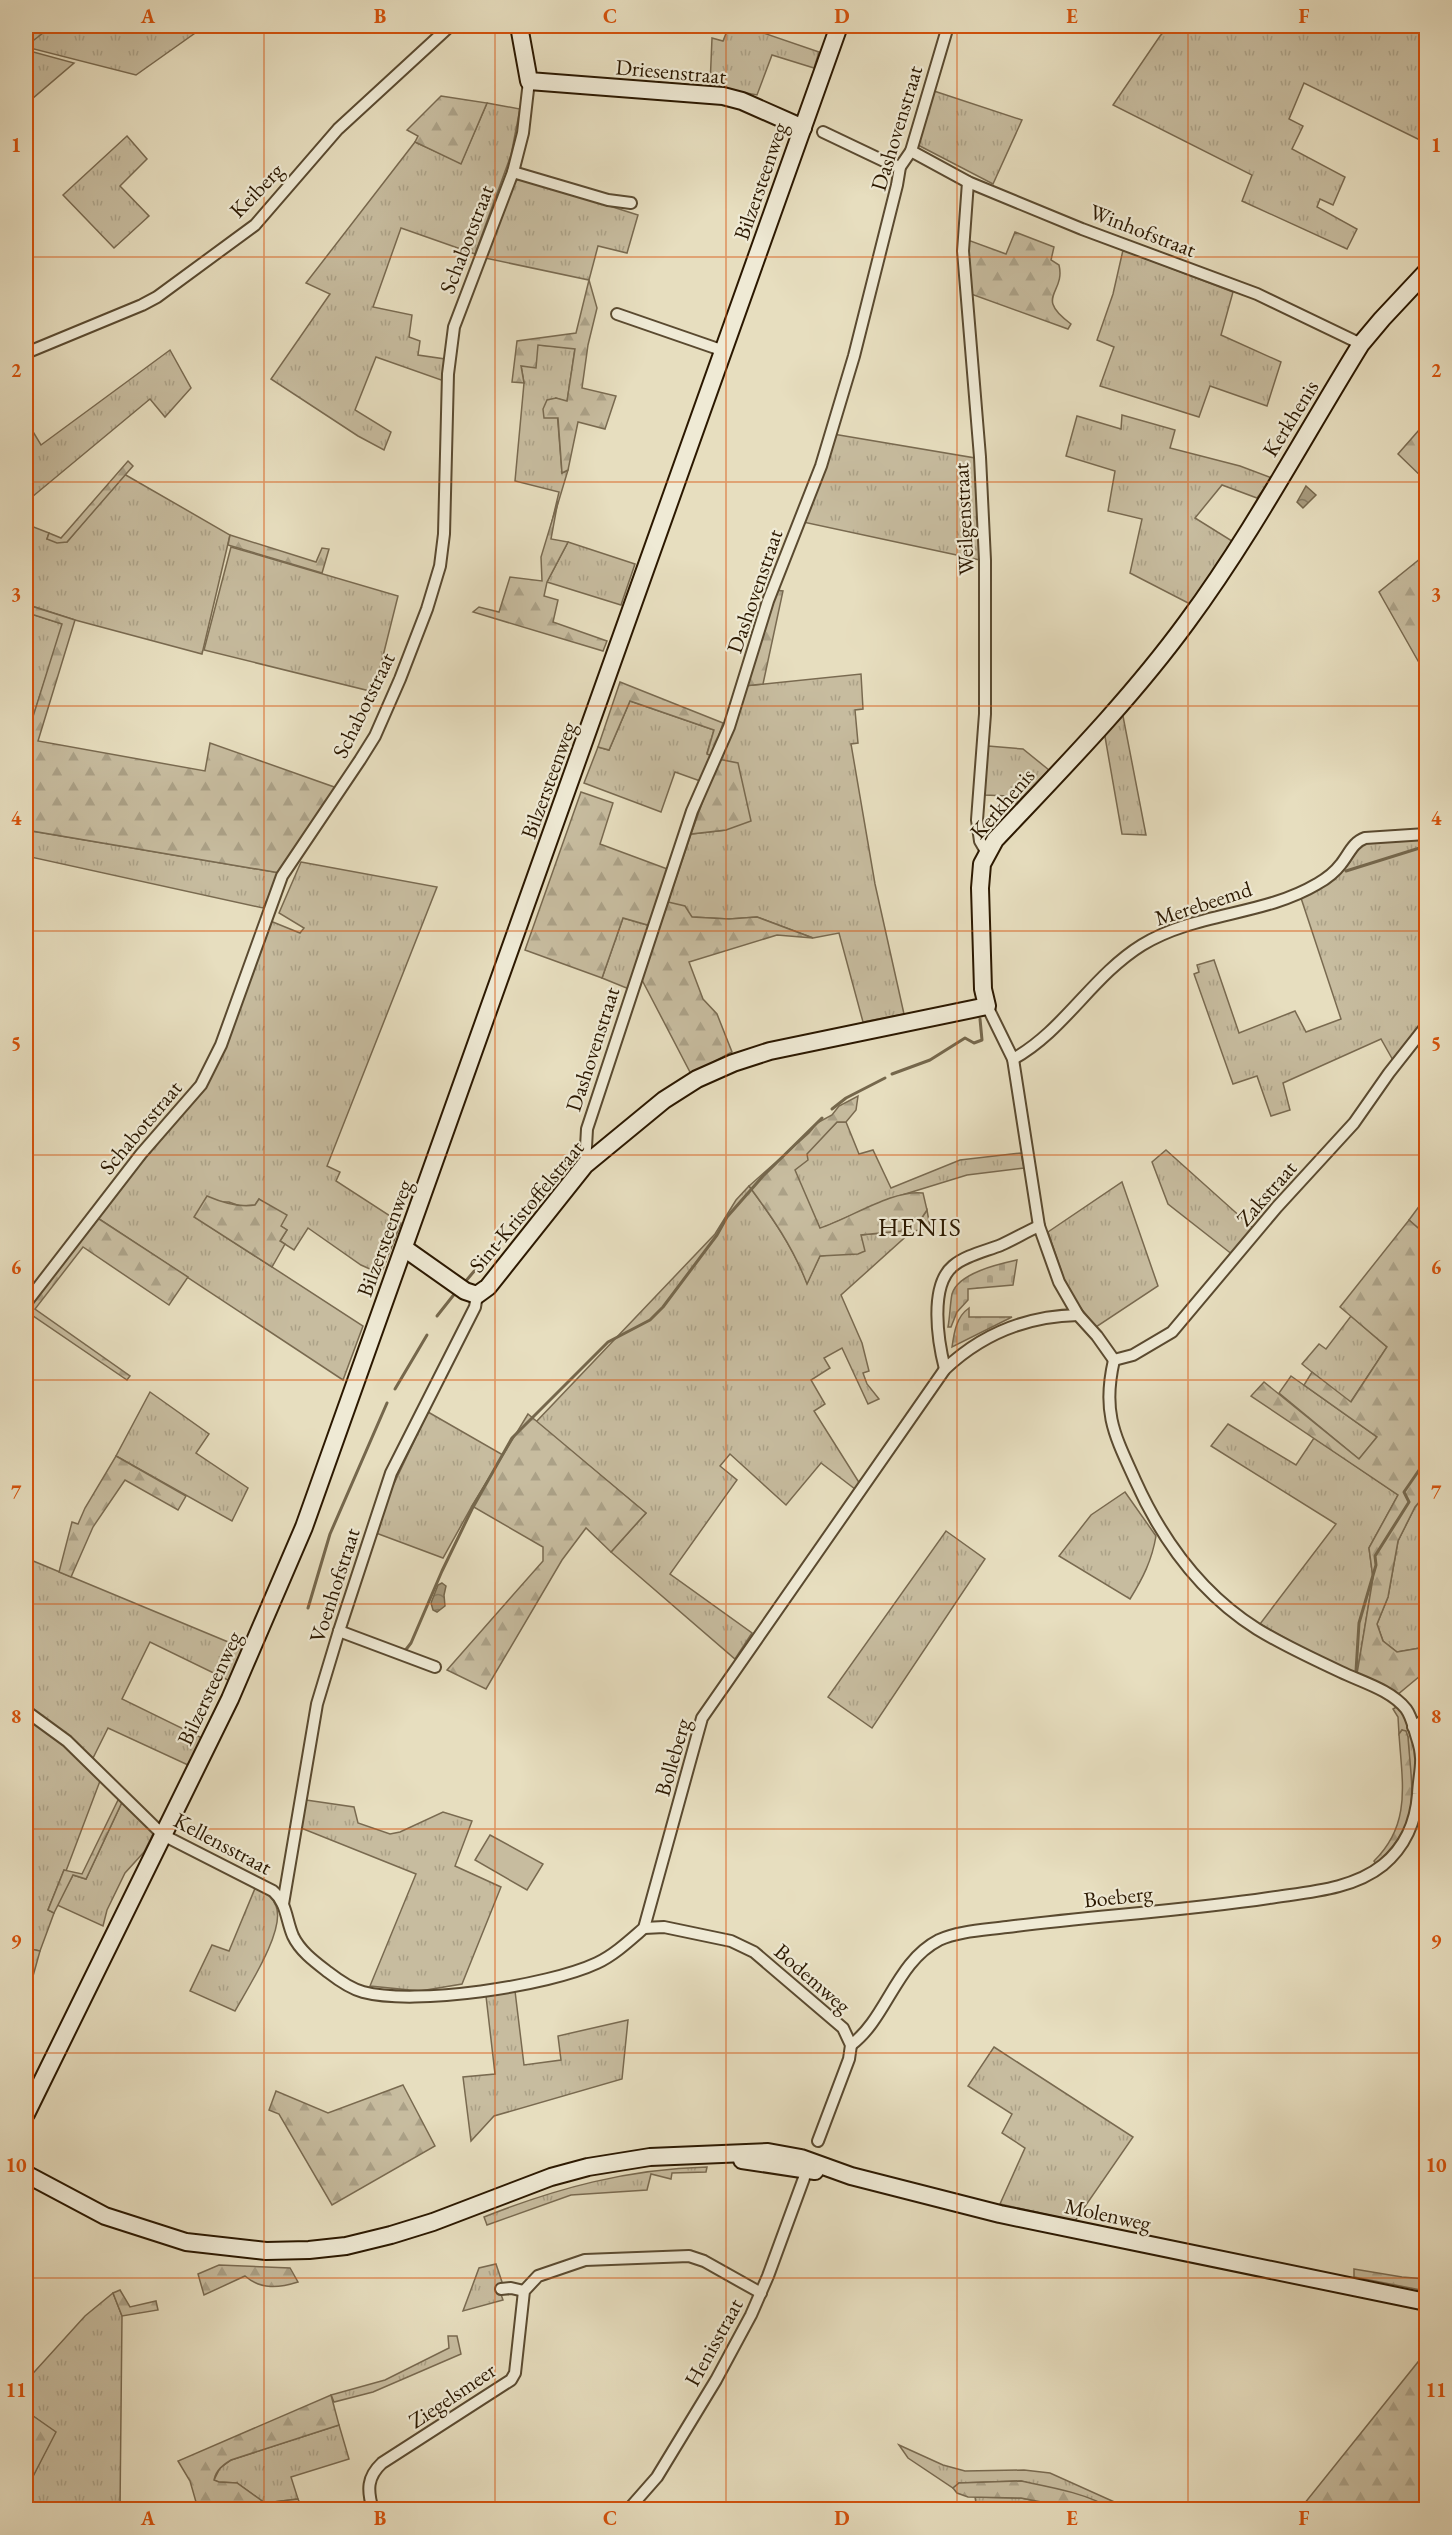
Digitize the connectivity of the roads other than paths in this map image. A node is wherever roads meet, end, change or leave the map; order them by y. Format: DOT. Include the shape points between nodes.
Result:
graph roads {
  1 [pos="450,26"];
  2 [pos="519,26"];
  3 [pos="839,26"];
  4 [pos="948,26"];
  5 [pos="529,81"];
  6 [pos="803,128"];
  7 [pos="823,132"];
  8 [pos="911,151"];
  9 [pos="900,167"];
  10 [pos="513,172"];
  11 [pos="968,182"];
  12 [pos="631,203"];
  13 [pos="1426,272"];
  14 [pos="617,314"];
  15 [pos="1362,344"];
  16 [pos="724,351"];
  17 [pos="26,354"];
  18 [pos="1426,834"];
  19 [pos="987,853"];
  20 [pos="987,1006"];
  21 [pos="1426,1026"];
  22 [pos="1013,1059"];
  23 [pos="585,1165"];
  24 [pos="1039,1226"];
  25 [pos="404,1248"];
  26 [pos="477,1295"];
  27 [pos="26,1303"];
  28 [pos="1078,1315"];
  29 [pos="1114,1360"];
  30 [pos="945,1369"];
  31 [pos="339,1631"];
  32 [pos="435,1667"];
  33 [pos="26,1711"];
  34 [pos="1426,1719"];
  35 [pos="1413,1727"];
  36 [pos="1425,1768"];
  37 [pos="1426,1818"];
  38 [pos="1412,1823"];
  39 [pos="164,1836"];
  40 [pos="284,1904"];
  41 [pos="645,1928"];
  42 [pos="851,2045"];
  43 [pos="26,2114"];
  44 [pos="818,2141"];
  45 [pos="716,2154"];
  46 [pos="26,2174"];
  47 [pos="851,2176"];
  48 [pos="804,2178"];
  49 [pos="501,2289"];
  50 [pos="524,2290"];
  51 [pos="761,2293"];
  52 [pos="1426,2302"];
  53 [pos="373,2510"];
  54 [pos="628,2510"];
  1 -- 17 [label="street, Keiberg" via="338,129 255,225 149,301"];
  2 -- 5 [label="main road"];
  3 -- 6 [label="main road, Bilzersteenweg"];
  4 -- 8 [label="street, Dashovenstraat"];
  5 -- 6 [label="main road, Driesenstraat" via="723,96"];
  5 -- 10 [label="street, Schabotstraat" via="523,133"];
  6 -- 16 [label="main road, Bilzersteenweg"];
  7 -- 9 [label="street"];
  8 -- 9 [label="street, Dashovenstraat"];
  8 -- 11 [label="street, Winhofstraat"];
  9 -- 23 [label="street, Dashovenstraat" via="854,356 820,466 768,600 729,727 688,822 587,1129"];
  10 -- 12 [label="street"];
  10 -- 27 [label="street, Schabotstraat" via="454,327 448,374 441,556 427,609 400,679 365,752 282,876 221,1045 201,1085 141,1154"];
  11 -- 15 [label="street, Winhofstraat" via="1257,294"];
  11 -- 19 [label="street, Weilgenstraat" via="963,250 985,560 985,714 977,820"];
  13 -- 15 [label="main road, Kerkhenis"];
  14 -- 16 [label="street"];
  15 -- 19 [label="main road, Kerkhenis" via="1187,623"];
  16 -- 25 [label="main road, Bilzersteenweg"];
  18 -- 22 [label="street, Merebeemd" via="1357,841 1334,873 1290,898 1205,919 1161,935 1121,960 1059,1025"];
  19 -- 20 [label="main road, Kerkhenis" via="980,888"];
  20 -- 22 [label="street, Kerkhenis"];
  20 -- 23 [label="main road, Sint-Kristoffelstraat" via="812,1041 733,1063 664,1100"];
  21 -- 29 [label="street, Zakstraat" via="1354,1123 1172,1332 1133,1355"];
  22 -- 24 [label="street, Kerkhenis"];
  23 -- 26 [label="main road, Sint-Kristoffelstraat" via="488,1287"];
  24 -- 28 [label="street, Kerkhenis" via="1059,1282"];
  24 -- 30 [label="street" via="960,1261 946,1275 938,1309"];
  25 -- 26 [label="main road, Sint-Kristoffelstraat" via="465,1291"];
  25 -- 39 [label="main road, Bilzersteenweg" via="308,1517 230,1699"];
  26 -- 31 [label="street, Voenhofstraat" via="475,1307 391,1473"];
  28 -- 29 [label="street, Kerkhenis"];
  28 -- 30 [label="street, Bolleberg" via="1010,1326 964,1351"];
  29 -- 35 [label="street, Boeberg" via="1108,1390 1109,1419 1150,1512 1190,1572 1256,1628 1397,1701 1407,1711"];
  30 -- 41 [label="street, Bolleberg" via="702,1718"];
  31 -- 32 [label="street"];
  31 -- 40 [label="street, Voenhofstraat" via="317,1704"];
  33 -- 39 [label="street, Kellensstraat" via="67,1741"];
  34 -- 35 [label="street"];
  35 -- 36 [label="street, Boeberg"];
  36 -- 38 [label="street, Boeberg"];
  37 -- 38 [label="street"];
  38 -- 42 [label="street, Boeberg" via="1394,1854 1381,1867 1337,1887 1238,1903 1002,1928 939,1940 912,1962 864,2036"];
  39 -- 40 [label="street, Kellensstraat" via="273,1891"];
  39 -- 43 [label="main road, Bilzersteenweg"];
  40 -- 41 [label="street, Kellensstraat" via="301,1949 330,1974 362,1992 392,1997 423,1997 543,1980 600,1962"];
  41 -- 42 [label="street, Bodemweg" via="664,1927 709,1936 754,1952 843,2028"];
  42 -- 44 [label="street, Bodemweg"];
  45 -- 46 [label="main road" via="650,2157 588,2167 550,2177 392,2235 309,2250 257,2250 186,2242 105,2216"];
  45 -- 47 [label="main road"];
  45 -- 47 [label="main road, Molenweg" via="784,2154"];
  47 -- 52 [label="main road, Molenweg" via="1011,2216"];
  48 -- 51 [label="street, Henisstraat"];
  49 -- 50 [label="street"];
  50 -- 51 [label="street" via="538,2276 585,2260 689,2256 704,2260"];
  50 -- 53 [label="street, Ziegelsmeer" via="511,2380 382,2463 369,2481"];
  51 -- 54 [label="street, Henisstraat" via="716,2380 657,2477"];
}
